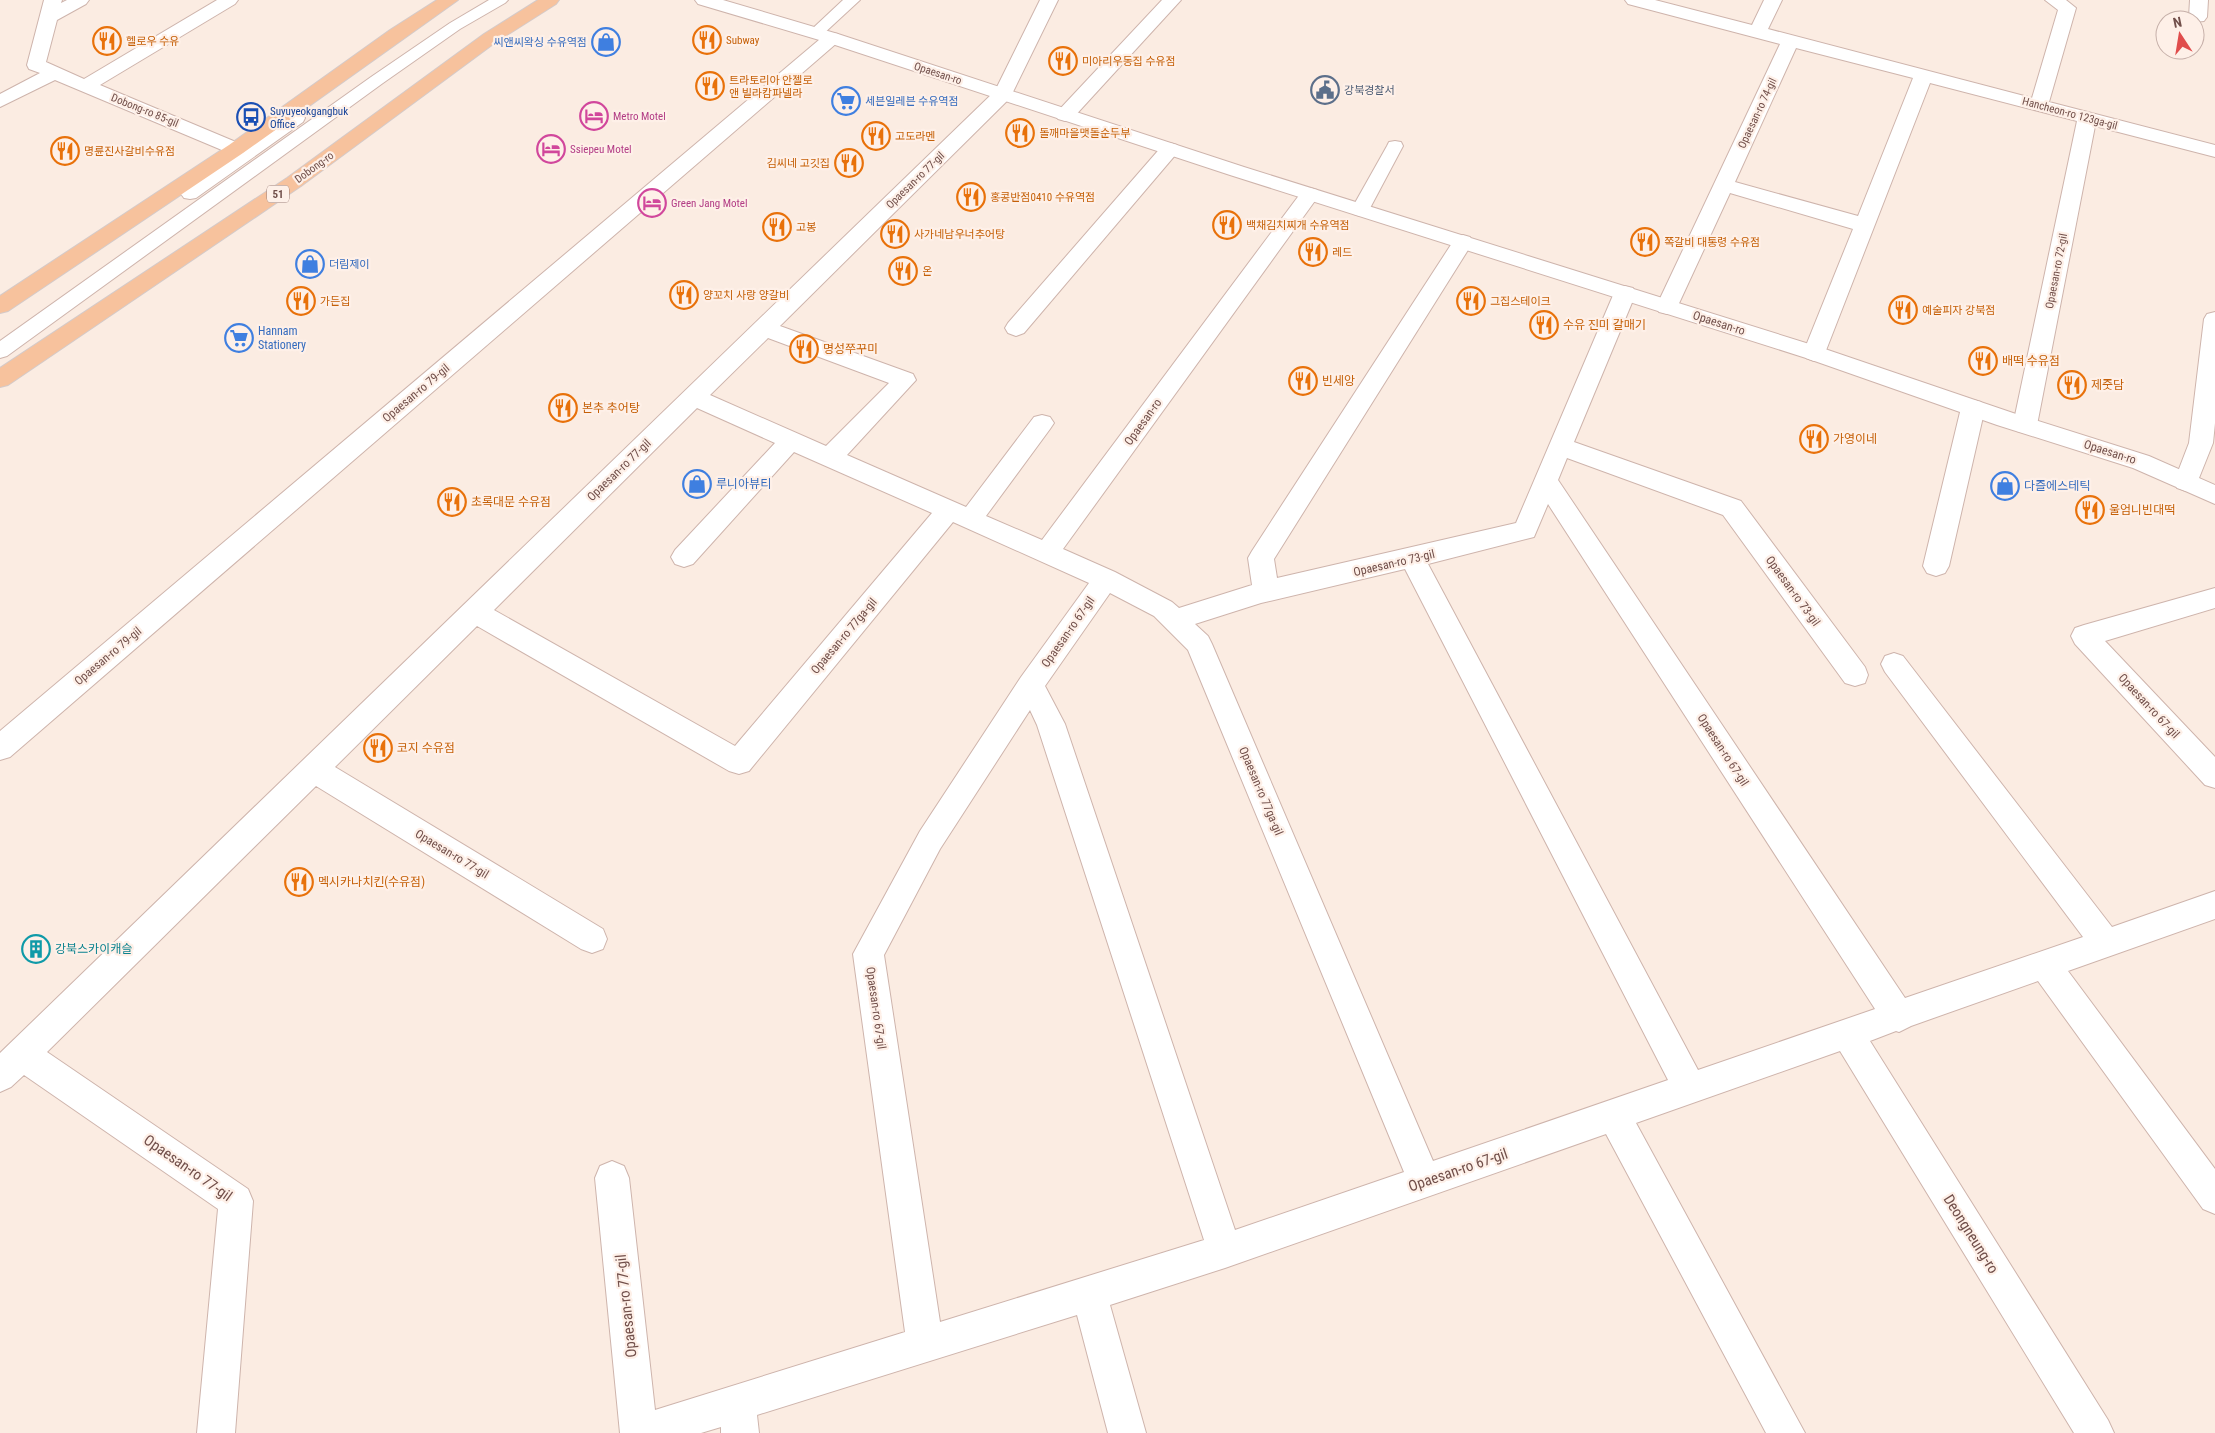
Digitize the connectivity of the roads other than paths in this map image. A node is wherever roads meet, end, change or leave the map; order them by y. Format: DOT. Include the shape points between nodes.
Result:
graph roads {
  1 [pos="80,0"];
  2 [pos="229,0"];
  3 [pos="449,0"];
  4 [pos="479,0"];
  5 [pos="500,0"];
  6 [pos="550,0"];
  7 [pos="704,0"];
  8 [pos="852,0"];
  9 [pos="1049,0"];
  10 [pos="1172,0"];
  11 [pos="1634,0"];
  12 [pos="1773,0"];
  13 [pos="2054,0"];
  14 [pos="51,9"];
  15 [pos="1758,32"];
  16 [pos="824,36"];
  17 [pos="1791,40"];
  18 [pos="54,73"];
  19 [pos="1924,75"];
  20 [pos="85,86"];
  21 [pos="1003,94"];
  22 [pos="0,101"];
  23 [pos="2039,105"];
  24 [pos="1066,115"];
  25 [pos="2087,118"];
  26 [pos="1395,146"];
  27 [pos="236,149"];
  28 [pos="1170,150"];
  29 [pos="2215,151"];
  30 [pos="1724,185"];
  31 [pos="1310,194"];
  32 [pos="1360,210"];
  33 [pos="1864,225"];
  34 [pos="1463,242"];
  35 [pos="1626,293"];
  36 [pos="0,306"];
  37 [pos="1668,306"];
  38 [pos="2215,319"];
  39 [pos="764,328"];
  40 [pos="1016,328"];
  41 [pos="0,334"];
  42 [pos="0,350"];
  43 [pos="1814,353"];
  44 [pos="0,379"];
  45 [pos="693,398"];
  46 [pos="1973,408"];
  47 [pos="1042,423"];
  48 [pos="2025,425"];
  49 [pos="791,440"];
  50 [pos="1562,447"];
  51 [pos="830,457"];
  52 [pos="1546,482"];
  53 [pos="2186,482"];
  54 [pos="2215,495"];
  55 [pos="960,514"];
  56 [pos="1048,552"];
  57 [pos="684,557"];
  58 [pos="1413,558"];
  59 [pos="1936,566"];
  60 [pos="1106,579"];
  61 [pos="1266,592"];
  62 [pos="2215,598"];
  63 [pos="474,611"];
  64 [pos="1175,620"];
  65 [pos="1894,664"];
  66 [pos="1855,675"];
  67 [pos="1031,685"];
  68 [pos="0,748"];
  69 [pos="313,769"];
  70 [pos="2215,776"];
  71 [pos="2215,905"];
  72 [pos="592,939"];
  73 [pos="2107,944"];
  74 [pos="2045,965"];
  75 [pos="1899,1017"];
  76 [pos="1847,1034"];
  77 [pos="11,1065"];
  78 [pos="1690,1089"];
  79 [pos="1614,1116"];
  80 [pos="612,1178"];
  81 [pos="1425,1182"];
  82 [pos="2215,1197"];
  83 [pos="1225,1251"];
  84 [pos="1089,1294"];
  85 [pos="925,1344"];
  86 [pos="739,1418"];
  87 [pos="216,1433"];
  88 [pos="640,1433"];
  89 [pos="1127,1433"];
  90 [pos="1786,1433"];
  91 [pos="2095,1433"];
  1 -- 14 [label="street"];
  2 -- 20 [label="street"];
  3 -- 27 [label="main road" via="396,34"];
  4 -- 41 [label="lane" via="372,67 250,150"];
  5 -- 42 [label="lane" via="455,26 377,80"];
  6 -- 44 [label="main road, Dobong-ro / 51" via="490,38 294,182"];
  7 -- 16 [label="street, Opaesan-ro"];
  8 -- 16 [label="lane"];
  9 -- 21 [label="street, Opaesan-ro 77-gil"];
  10 -- 24 [label="street"];
  11 -- 15 [label="street, Hancheon-ro 123ga-gil"];
  12 -- 15 [label="street"];
  13 -- 23 [label="street" via="2067,8"];
  14 -- 18 [label="street, Dobong-ro 85-gil" via="36,65"];
  15 -- 17 [label="street, Hancheon-ro 123ga-gil"];
  16 -- 21 [label="street, Opaesan-ro"];
  16 -- 68 [label="street, Opaesan-ro 79-gil"];
  17 -- 19 [label="street, Hancheon-ro 123ga-gil"];
  17 -- 30 [label="street, Opaesan-ro 74-gil"];
  18 -- 20 [label="street, Dobong-ro 85-gil"];
  18 -- 22 [label="street"];
  19 -- 23 [label="street, Hancheon-ro 123ga-gil"];
  19 -- 33 [label="street"];
  20 -- 27 [label="street, Dobong-ro 85-gil"];
  21 -- 24 [label="street, Opaesan-ro"];
  21 -- 39 [label="street, Opaesan-ro 77-gil"];
  23 -- 25 [label="street, Hancheon-ro 123ga-gil"];
  24 -- 28 [label="street, Opaesan-ro"];
  25 -- 29 [label="street, Hancheon-ro 123ga-gil"];
  25 -- 48 [label="street, Opaesan-ro 72-gil"];
  26 -- 32 [label="lane"];
  27 -- 36 [label="main road"];
  28 -- 31 [label="street, Opaesan-ro"];
  28 -- 40 [label="street"];
  30 -- 33 [label="street"];
  30 -- 37 [label="street, Opaesan-ro 74-gil"];
  31 -- 32 [label="street, Opaesan-ro"];
  31 -- 56 [label="street, Opaesan-ro"];
  32 -- 34 [label="street, Opaesan-ro"];
  33 -- 43 [label="street"];
  34 -- 35 [label="street, Opaesan-ro"];
  34 -- 61 [label="street" via="1261,558"];
  35 -- 37 [label="street, Opaesan-ro"];
  35 -- 50 [label="street, Opaesan-ro 73-gil"];
  37 -- 43 [label="street, Opaesan-ro"];
  38 -- 53 [label="street" via="2201,443"];
  39 -- 45 [label="street, Opaesan-ro 77-gil"];
  39 -- 51 [label="street" via="905,380"];
  43 -- 46 [label="street, Opaesan-ro"];
  45 -- 49 [label="street, Opaesan-ro 77ga-gil"];
  45 -- 63 [label="street, Opaesan-ro 77-gil"];
  46 -- 48 [label="street, Opaesan-ro"];
  46 -- 59 [label="street"];
  47 -- 55 [label="street, Opaesan-ro 77ga-gil"];
  48 -- 53 [label="street, Opaesan-ro" via="2140,462"];
  49 -- 51 [label="street, Opaesan-ro 77ga-gil"];
  49 -- 57 [label="street"];
  50 -- 52 [label="street, Opaesan-ro 73-gil"];
  50 -- 66 [label="street, Opaesan-ro 73-gil" via="1732,508"];
  51 -- 55 [label="street, Opaesan-ro 77ga-gil"];
  52 -- 58 [label="street, Opaesan-ro 73-gil" via="1525,530"];
  52 -- 75 [label="street, Opaesan-ro 67-gil"];
  53 -- 54 [label="street, Opaesan-ro"];
  55 -- 56 [label="street, Opaesan-ro 77ga-gil"];
  55 -- 63 [label="street, Opaesan-ro 77ga-gil" via="739,762"];
  56 -- 60 [label="street, Opaesan-ro 77ga-gil"];
  58 -- 61 [label="street, Opaesan-ro 73-gil"];
  58 -- 78 [label="street"];
  60 -- 64 [label="street, Opaesan-ro 77ga-gil" via="1163,609"];
  60 -- 67 [label="street, Opaesan-ro 67-gil"];
  61 -- 64 [label="street, Opaesan-ro 73-gil"];
  62 -- 70 [label="street, Opaesan-ro 67-gil" via="2084,636"];
  63 -- 69 [label="street, Opaesan-ro 77-gil"];
  64 -- 81 [label="street, Opaesan-ro 77ga-gil" via="1199,644"];
  65 -- 73 [label="street"];
  67 -- 83 [label="street" via="1051,724"];
  67 -- 85 [label="street, Opaesan-ro 67-gil" via="930,840 868,954"];
  69 -- 72 [label="street, Opaesan-ro 77-gil"];
  69 -- 77 [label="street, Opaesan-ro 77-gil"];
  71 -- 73 [label="street, Opaesan-ro 67-gil"];
  73 -- 74 [label="street, Opaesan-ro 67-gil"];
  74 -- 75 [label="street, Opaesan-ro 67-gil"];
  74 -- 82 [label="street"];
  75 -- 76 [label="street, Opaesan-ro 67-gil"];
  76 -- 78 [label="street, Opaesan-ro 67-gil"];
  76 -- 91 [label="street, Deongneung-ro"];
  77 -- 87 [label="street, Opaesan-ro 77-gil" via="236,1201"];
  78 -- 79 [label="street, Opaesan-ro 67-gil"];
  79 -- 81 [label="street, Opaesan-ro 67-gil"];
  79 -- 90 [label="street"];
  80 -- 88 [label="street, Opaesan-ro 77-gil"];
  81 -- 83 [label="street, Opaesan-ro 67-gil"];
  83 -- 84 [label="street, Opaesan-ro 67-gil"];
  84 -- 85 [label="street, Opaesan-ro 67-gil"];
  84 -- 89 [label="street"];
  85 -- 86 [label="street, Opaesan-ro 67-gil"];
  86 -- 88 [label="street, Opaesan-ro 67-gil"];
}
